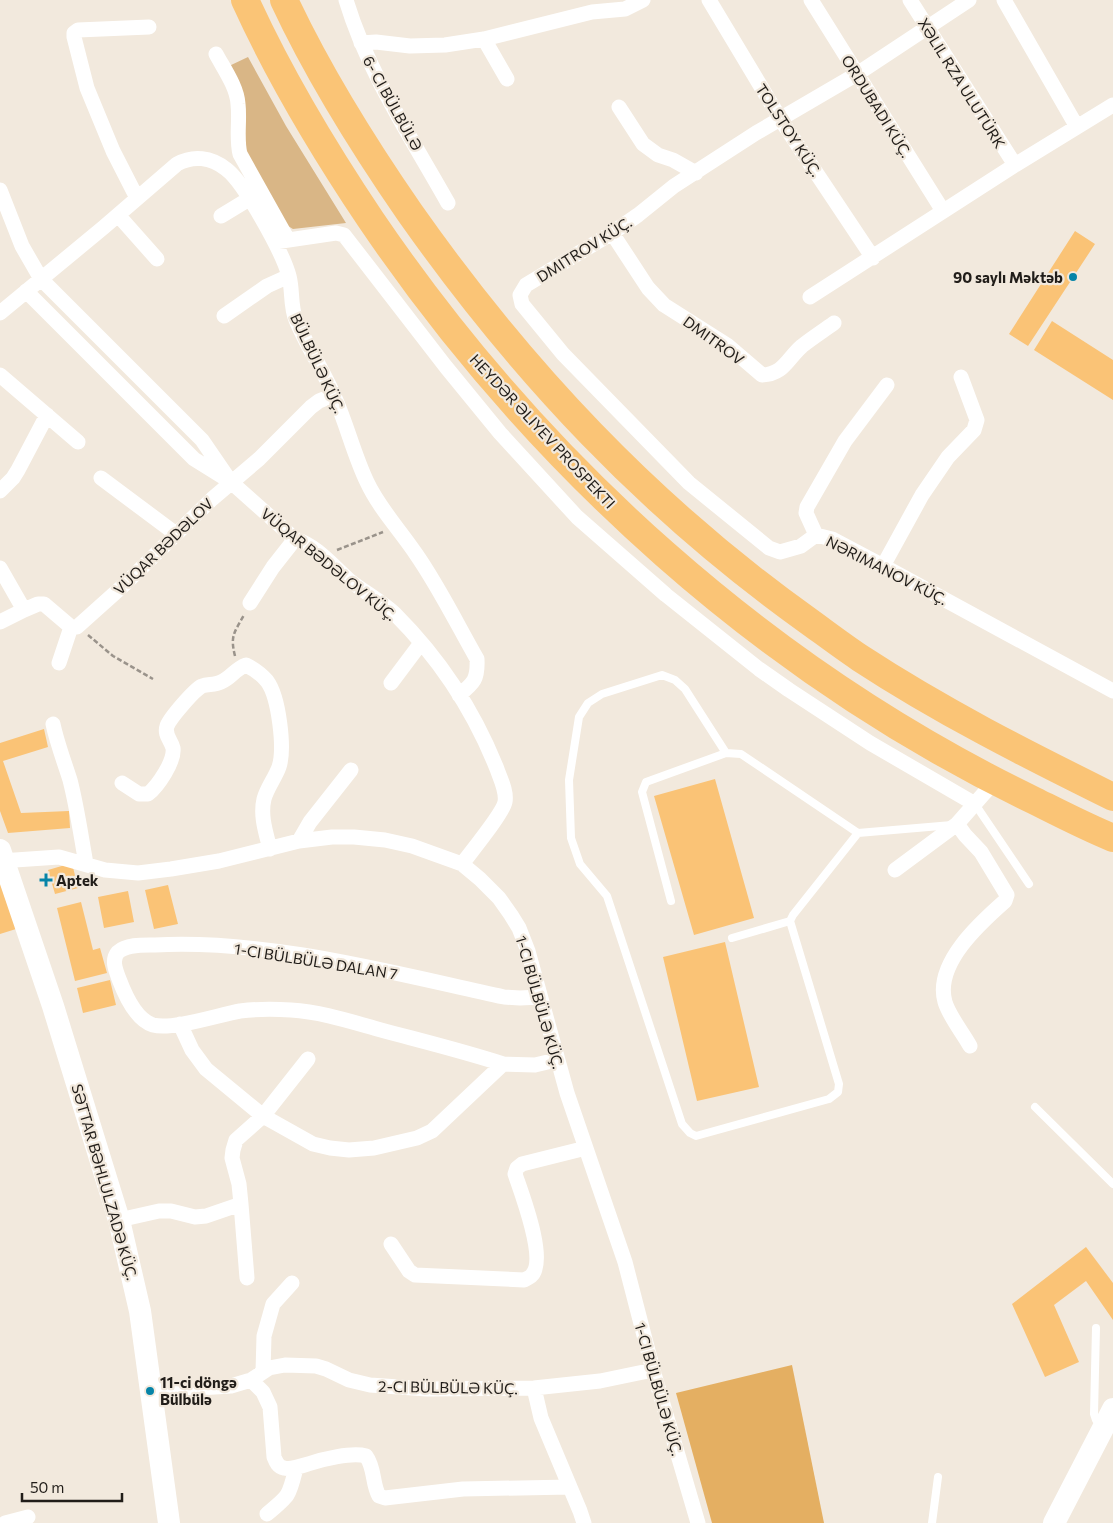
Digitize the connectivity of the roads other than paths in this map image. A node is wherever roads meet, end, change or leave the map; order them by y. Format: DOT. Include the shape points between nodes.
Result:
graph roads {
  1 [pos="245,0"];
  2 [pos="284,0"];
  3 [pos="346,0"];
  4 [pos="643,0"];
  5 [pos="709,0"];
  6 [pos="812,0"];
  7 [pos="910,0"];
  8 [pos="969,0"];
  9 [pos="1004,0"];
  10 [pos="600,5"];
  11 [pos="149,27"];
  12 [pos="928,27"];
  13 [pos="484,39"];
  14 [pos="361,43"];
  15 [pos="216,54"];
  16 [pos="858,74"];
  17 [pos="506,79"];
  18 [pos="1113,105"];
  19 [pos="619,108"];
  20 [pos="781,120"];
  21 [pos="1077,127"];
  22 [pos="1014,165"];
  23 [pos="696,172"];
  24 [pos="0,190"];
  25 [pos="137,198"];
  26 [pos="249,199"];
  27 [pos="448,202"];
  28 [pos="943,211"];
  29 [pos="118,215"];
  30 [pos="221,216"];
  31 [pos="612,233"];
  32 [pos="281,241"];
  33 [pos="873,258"];
  34 [pos="157,259"];
  35 [pos="289,276"];
  36 [pos="41,279"];
  37 [pos="26,291"];
  38 [pos="810,297"];
  39 [pos="0,313"];
  40 [pos="224,316"];
  41 [pos="834,323"];
  42 [pos="121,360"];
  43 [pos="108,373"];
  44 [pos="0,375"];
  45 [pos="961,377"];
  46 [pos="887,385"];
  47 [pos="334,395"];
  48 [pos="47,415"];
  49 [pos="78,442"];
  50 [pos="101,478"];
  51 [pos="231,482"];
  52 [pos="0,491"];
  53 [pos="176,534"];
  54 [pos="816,535"];
  55 [pos="295,539"];
  56 [pos="883,566"];
  57 [pos="0,568"];
  58 [pos="250,602"];
  59 [pos="24,610"];
  60 [pos="0,622"];
  61 [pos="74,627"];
  62 [pos="421,643"];
  63 [pos="59,663"];
  64 [pos="391,683"];
  65 [pos="1113,691"];
  66 [pos="459,695"];
  67 [pos="53,724"];
  68 [pos="726,753"];
  69 [pos="351,770"];
  70 [pos="994,782"];
  71 [pos="122,783"];
  72 [pos="1113,797"];
  73 [pos="975,804"];
  74 [pos="957,824"];
  75 [pos="858,833"];
  76 [pos="1113,838"];
  77 [pos="299,841"];
  78 [pos="270,848"];
  79 [pos="1,857"];
  80 [pos="86,864"];
  81 [pos="462,864"];
  82 [pos="895,870"];
  83 [pos="1029,884"];
  84 [pos="671,901"];
  85 [pos="790,921"];
  86 [pos="732,938"];
  87 [pos="540,997"];
  88 [pos="180,1024"];
  89 [pos="970,1046"];
  90 [pos="308,1059"];
  91 [pos="556,1060"];
  92 [pos="503,1064"];
  93 [pos="1035,1107"];
  94 [pos="264,1116"];
  95 [pos="586,1148"];
  96 [pos="1113,1184"];
  97 [pos="241,1204"];
  98 [pos="118,1220"];
  99 [pos="391,1244"];
  100 [pos="247,1278"];
  101 [pos="292,1282"];
  102 [pos="1096,1328"];
  103 [pos="653,1370"];
  104 [pos="257,1376"];
  105 [pos="534,1388"];
  106 [pos="150,1390"];
  107 [pos="1109,1417"];
  108 [pos="296,1468"];
  109 [pos="938,1477"];
  110 [pos="570,1486"];
  111 [pos="267,1514"];
  112 [pos="28,1516"];
  113 [pos="5,1523"];
  114 [pos="169,1523"];
  115 [pos="584,1523"];
  116 [pos="698,1523"];
  117 [pos="932,1523"];
  118 [pos="1054,1523"];
  1 -- 70 [label="highway, HEYDƏR ƏLIYEV PROSPEKTI" via="295,99 388,244 462,344 570,465 678,566 741,617 840,690"];
  2 -- 72 [label="highway" via="329,87 379,168 439,254 553,394 618,461 704,540 764,589 858,657 1008,746"];
  3 -- 14 [label="street"];
  4 -- 10 [label="street" via="625,9"];
  5 -- 20 [label="street, TOLSTOY KÜÇ."];
  6 -- 16 [label="street, ORDUBADI KÜÇ."];
  7 -- 12 [label="street, XƏLIL RZA ULUTÜRK"];
  8 -- 12 [label="street, DMITROV KÜÇ."];
  9 -- 21 [label="street"];
  10 -- 13 [label="street" via="592,12"];
  11 -- 25 [label="street" via="78,30 74,33 88,88 113,152"];
  12 -- 16 [label="street, DMITROV KÜÇ."];
  12 -- 22 [label="street, XƏLIL RZA ULUTÜRK"];
  13 -- 14 [label="street" via="445,45"];
  13 -- 17 [label="street"];
  14 -- 27 [label="street" via="374,72"];
  15 -- 32 [label="street" via="238,103 240,154"];
  16 -- 20 [label="street, DMITROV KÜÇ."];
  16 -- 28 [label="street, ORDUBADI KÜÇ."];
  18 -- 21 [label="street"];
  19 -- 23 [label="street" via="643,144 658,155"];
  20 -- 23 [label="street, DMITROV KÜÇ."];
  20 -- 33 [label="street, TOLSTOY KÜÇ."];
  21 -- 22 [label="street"];
  22 -- 28 [label="street"];
  23 -- 31 [label="street, DMITROV KÜÇ."];
  24 -- 36 [label="street" via="22,246"];
  25 -- 26 [label="street, BÜLBÜLƏ KÜÇ." via="177,164 197,158 212,161 226,169"];
  25 -- 29 [label="street, BÜLBÜLƏ KÜÇ."];
  26 -- 30 [label="street"];
  26 -- 32 [label="street, BÜLBÜLƏ KÜÇ."];
  28 -- 33 [label="street"];
  29 -- 34 [label="street"];
  29 -- 36 [label="street, BÜLBÜLƏ KÜÇ."];
  31 -- 41 [label="street, DMITROV" via="648,288 664,305 727,345 762,375 779,371 801,347"];
  31 -- 54 [label="street, DMITROV KÜÇ." via="526,285 520,296 522,304 563,354 689,483 770,548 790,551"];
  32 -- 35 [label="street, BÜLBÜLƏ KÜÇ."];
  32 -- 73 [label="street" via="336,233 344,235 500,433 577,517 666,595 759,669 870,743"];
  33 -- 38 [label="street"];
  35 -- 40 [label="street" via="267,286"];
  35 -- 47 [label="street, BÜLBÜLƏ KÜÇ." via="293,314"];
  36 -- 37 [label="street, BÜLBÜLƏ KÜÇ."];
  36 -- 42 [label="street"];
  37 -- 39 [label="street, BÜLBÜLƏ KÜÇ."];
  37 -- 43 [label="street, VÜQAR BƏDƏLOV KÜÇ."];
  42 -- 43 [label="lane"];
  42 -- 51 [label="street" via="202,440"];
  43 -- 51 [label="street, VÜQAR BƏDƏLOV KÜÇ." via="194,458"];
  44 -- 48 [label="street"];
  45 -- 56 [label="street" via="977,420 974,430 948,457 922,495"];
  46 -- 54 [label="street, NƏRIMANOV KÜÇ." via="845,441 807,507 806,513"];
  47 -- 51 [label="street, VÜQAR BƏDƏLOV" via="311,407"];
  47 -- 66 [label="street, BÜLBÜLƏ KÜÇ." via="367,483 417,554 477,659 478,672 474,683"];
  48 -- 49 [label="street"];
  48 -- 52 [label="street" via="18,470"];
  50 -- 53 [label="street"];
  51 -- 53 [label="street, VÜQAR BƏDƏLOV"];
  51 -- 55 [label="street, VÜQAR BƏDƏLOV KÜÇ."];
  53 -- 61 [label="street, VÜQAR BƏDƏLOV" via="125,584"];
  54 -- 56 [label="street, NƏRIMANOV KÜÇ." via="832,539"];
  55 -- 58 [label="street"];
  55 -- 62 [label="street, VÜQAR BƏDƏLOV KÜÇ." via="308,543 382,604"];
  56 -- 65 [label="street, NƏRIMANOV KÜÇ."];
  57 -- 59 [label="street"];
  59 -- 60 [label="street"];
  59 -- 61 [label="street" via="44,604"];
  61 -- 63 [label="street"];
  62 -- 64 [label="street"];
  62 -- 66 [label="street, VÜQAR BƏDƏLOV KÜÇ."];
  66 -- 81 [label="street, VÜQAR BƏDƏLOV KÜÇ." via="487,744 505,793 500,813"];
  67 -- 80 [label="street" via="77,810"];
  68 -- 75 [label="lane" via="741,754"];
  68 -- 84 [label="lane" via="646,782 642,792"];
  68 -- 85 [label="lane" via="685,689 662,675 602,694 588,703 579,717 569,780 571,838 580,864 607,896 682,1124 696,1136 829,1099 838,1092 839,1084"];
  69 -- 77 [label="street"];
  70 -- 73 [label="street"];
  70 -- 76 [label="highway, HEYDƏR ƏLIYEV PROSPEKTI"];
  71 -- 78 [label="street" via="139,794 148,794 156,788 173,750 166,734 167,726 198,688 219,684 246,665 267,681 275,699 283,746 279,768 264,800 263,818"];
  73 -- 74 [label="street"];
  73 -- 83 [label="lane"];
  74 -- 75 [label="lane"];
  74 -- 82 [label="street"];
  74 -- 89 [label="street" via="981,852 1007,895 1005,901 964,941 947,972 946,1004"];
  75 -- 85 [label="lane"];
  77 -- 78 [label="street, 1-CI BÜLBÜLƏ KÜÇ."];
  77 -- 81 [label="street, 1-CI BÜLBÜLƏ KÜÇ." via="339,837 385,840"];
  78 -- 80 [label="street, 1-CI BÜLBÜLƏ KÜÇ." via="219,861 138,872 111,871"];
  79 -- 80 [label="street, 1-CI BÜLBÜLƏ KÜÇ." via="59,857"];
  79 -- 98 [label="main road, SƏTTAR BƏHLULZADƏ KÜÇ." via="53,1006"];
  81 -- 87 [label="street, 1-CI BÜLBÜLƏ KÜÇ." via="499,898 519,928"];
  85 -- 86 [label="lane"];
  87 -- 88 [label="street, 1-CI BÜLBÜLƏ DALAN 7" via="504,997 304,956 228,946 141,946 124,948 117,953 114,966 122,987 142,1020 154,1025"];
  87 -- 91 [label="street, 1-CI BÜLBÜLƏ KÜÇ."];
  88 -- 92 [label="street, 1-CI BÜLBÜLƏ DALAN 7" via="241,1011 291,1010 322,1015"];
  88 -- 94 [label="street" via="192,1050 206,1069"];
  90 -- 94 [label="street"];
  91 -- 92 [label="street, 1-CI BÜLBÜLƏ DALAN 7" via="535,1065"];
  91 -- 95 [label="street, 1-CI BÜLBÜLƏ KÜÇ."];
  92 -- 94 [label="street" via="432,1131 374,1148 349,1150 312,1144"];
  93 -- 96 [label="lane"];
  94 -- 97 [label="street" via="236,1140 232,1150"];
  95 -- 99 [label="street" via="517,1168 515,1174 535,1238 535,1271 531,1277 524,1280 415,1275"];
  95 -- 103 [label="street, 1-CI BÜLBÜLƏ KÜÇ." via="625,1262"];
  97 -- 98 [label="street" via="206,1216 159,1211"];
  97 -- 100 [label="street"];
  98 -- 106 [label="main road, SƏTTAR BƏHLULZADƏ KÜÇ." via="140,1311"];
  101 -- 104 [label="street" via="273,1304"];
  102 -- 107 [label="lane" via="1094,1414 1096,1420"];
  103 -- 105 [label="street, 2-CI BÜLBÜLƏ KÜÇ." via="600,1381"];
  103 -- 116 [label="street, 1-CI BÜLBÜLƏ KÜÇ."];
  104 -- 105 [label="street, 2-CI BÜLBÜLƏ KÜÇ." via="278,1366 309,1365 370,1385 427,1389"];
  104 -- 106 [label="street, 2-CI BÜLBÜLƏ KÜÇ." via="231,1386"];
  104 -- 108 [label="street" via="270,1407 274,1457 283,1468"];
  105 -- 110 [label="street, 2-CI BÜLBÜLƏ KÜÇ." via="541,1418"];
  106 -- 114 [label="main road, SƏTTAR BƏHLULZADƏ KÜÇ."];
  107 -- 118 [label="main road"];
  108 -- 110 [label="street" via="358,1454 366,1456 371,1462 376,1490 385,1498 462,1489"];
  108 -- 111 [label="street" via="290,1492"];
  109 -- 117 [label="lane"];
  110 -- 115 [label="street, 2-CI BÜLBÜLƏ KÜÇ."];
  112 -- 113 [label="street"];
}
